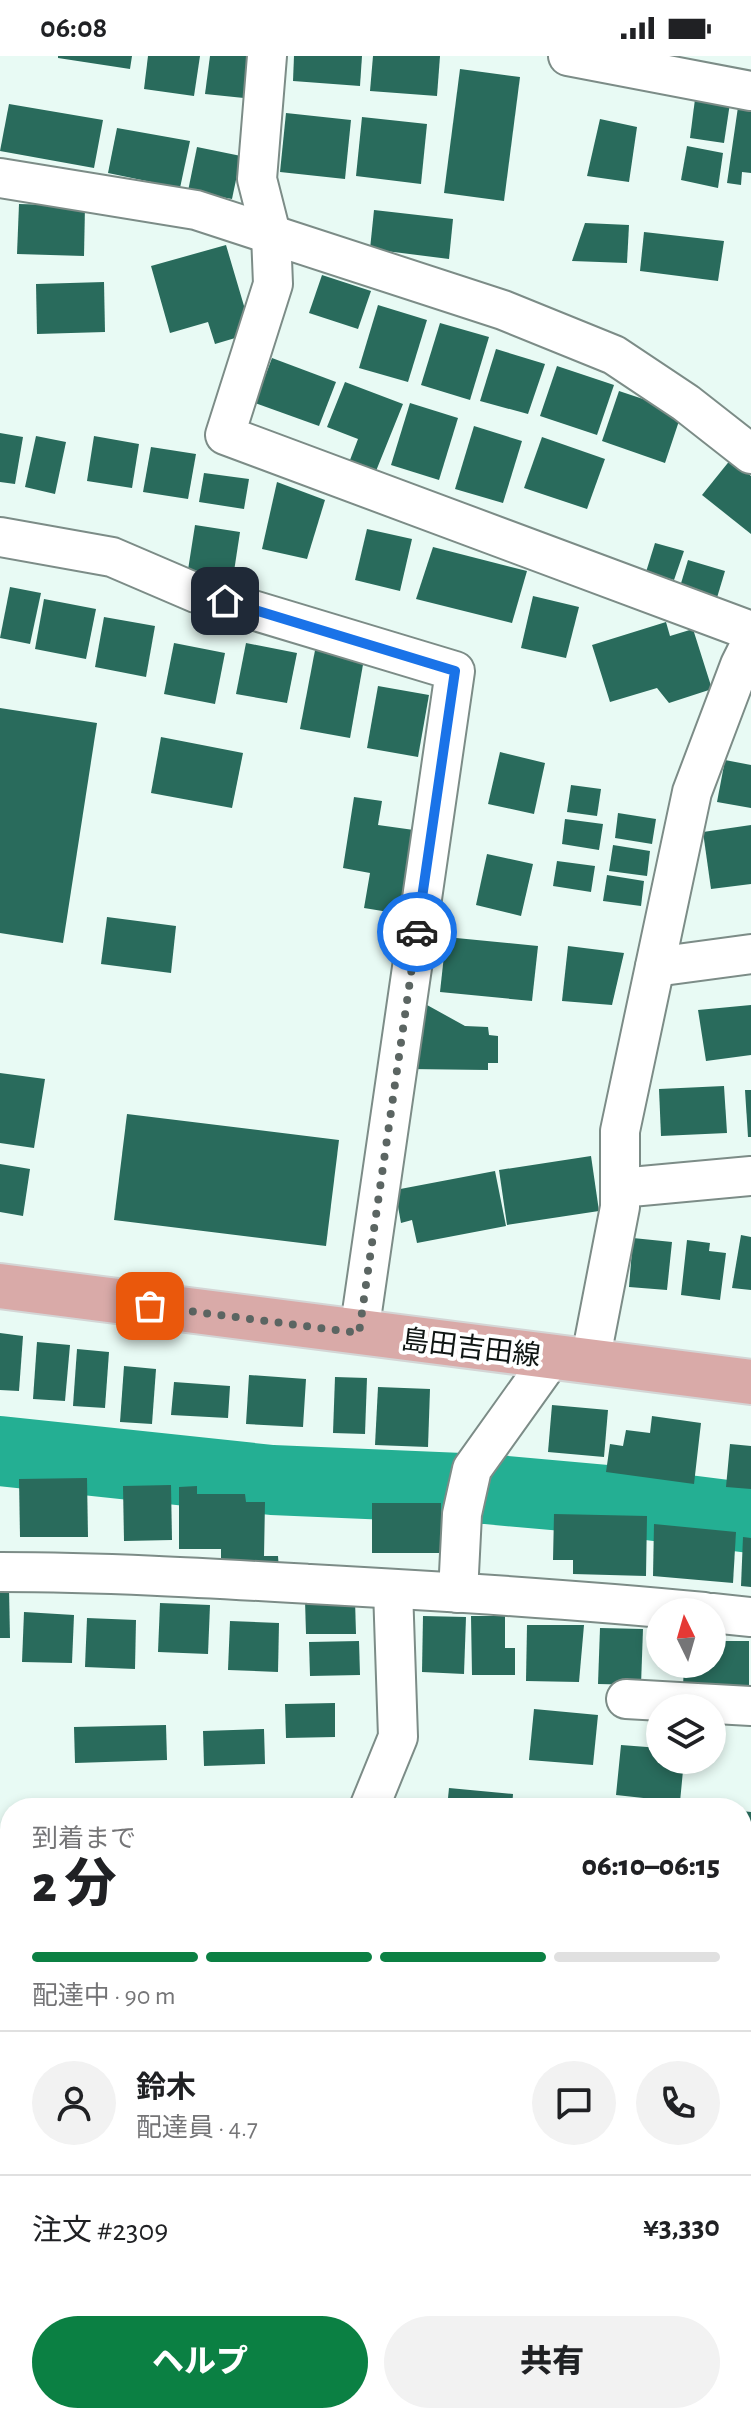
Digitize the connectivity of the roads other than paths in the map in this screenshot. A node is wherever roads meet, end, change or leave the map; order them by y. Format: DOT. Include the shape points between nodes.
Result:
graph roads {
  1 [pos="267,56"];
  2 [pos="568,56"];
  3 [pos="751,91"];
  4 [pos="0,178"];
  5 [pos="271,234"];
  6 [pos="751,454"];
  7 [pos="0,537"];
  8 [pos="751,631"];
  9 [pos="751,643"];
  10 [pos="751,954"];
  11 [pos="655,967"];
  12 [pos="751,1176"];
  13 [pos="620,1188"];
  14 [pos="0,1286"];
  15 [pos="359,1333"];
  16 [pos="571,1359"];
  17 [pos="751,1382"];
  18 [pos="0,1572"];
  19 [pos="393,1589"];
  20 [pos="458,1593"];
  21 [pos="646,1606"];
  22 [pos="726,1614"];
  23 [pos="751,1617"];
  24 [pos="626,1699"];
  25 [pos="751,1706"];
  26 [pos="373,1798"];
  1 -- 5 [label="street" via="257,179"];
  2 -- 3 [label="street"];
  4 -- 5 [label="street" via="196,210"];
  5 -- 6 [label="street" via="503,310 614,355"];
  5 -- 8 [label="street" via="273,284 225,435"];
  7 -- 15 [label="street" via="112,557 196,593 455,671"];
  9 -- 11 [label="street" via="692,792"];
  10 -- 11 [label="street"];
  11 -- 13 [label="street" via="620,1131"];
  12 -- 13 [label="street"];
  13 -- 16 [label="street" via="620,1207"];
  14 -- 15 [label="main road, 島田吉田線"];
  15 -- 16 [label="main road, 島田吉田線"];
  16 -- 17 [label="main road, 島田吉田線"];
  16 -- 20 [label="street" via="472,1469 462,1514"];
  18 -- 19 [label="street"];
  19 -- 20 [label="street"];
  19 -- 26 [label="street" via="398,1737"];
  20 -- 21 [label="street"];
  22 -- 23 [label="street"];
  24 -- 25 [label="street"];
}
